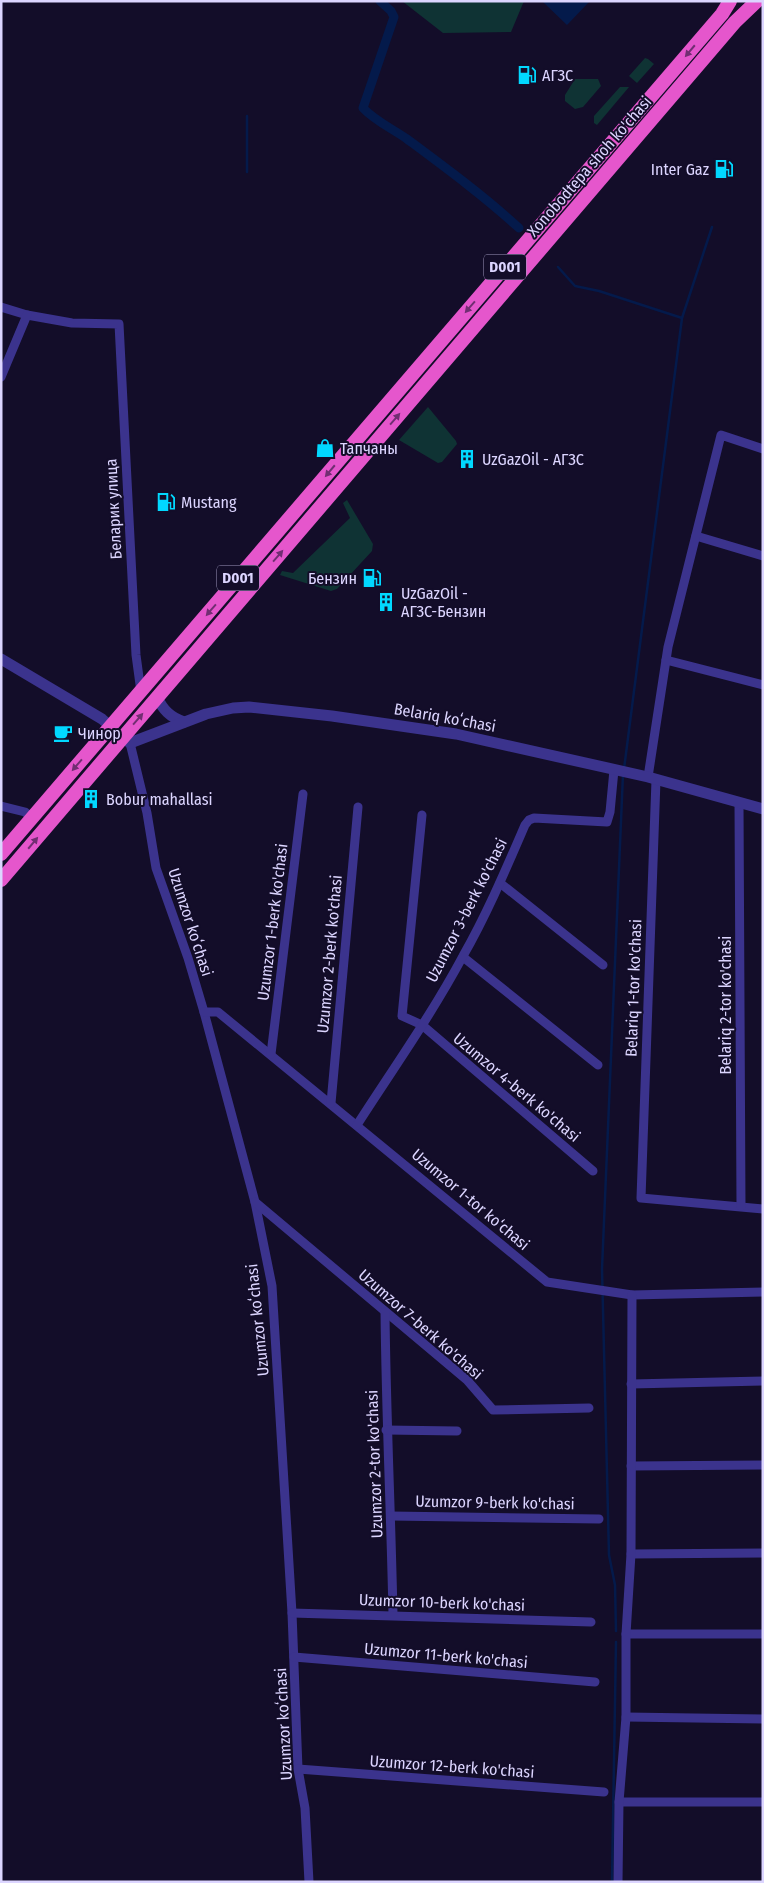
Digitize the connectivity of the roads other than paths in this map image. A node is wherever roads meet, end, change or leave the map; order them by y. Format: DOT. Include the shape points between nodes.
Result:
graph roads {
  1 [pos="730,1"];
  2 [pos="757,1"];
  3 [pos="631,120"];
  4 [pos="643,130"];
  5 [pos="492,283"];
  6 [pos="505,291"];
  7 [pos="1,306"];
  8 [pos="27,315"];
  9 [pos="1,377"];
  10 [pos="763,449"];
  11 [pos="307,498"];
  12 [pos="319,508"];
  13 [pos="696,536"];
  14 [pos="763,556"];
  15 [pos="1,659"];
  16 [pos="666,660"];
  17 [pos="763,685"];
  18 [pos="141,692"];
  19 [pos="157,697"];
  20 [pos="184,722"];
  21 [pos="111,727"];
  22 [pos="126,740"];
  23 [pos="614,770"];
  24 [pos="652,778"];
  25 [pos="304,794"];
  26 [pos="739,803"];
  27 [pos="1,806"];
  28 [pos="358,807"];
  29 [pos="763,809"];
  30 [pos="422,815"];
  31 [pos="32,818"];
  32 [pos="1,854"];
  33 [pos="1,880"];
  34 [pos="500,883"];
  35 [pos="463,957"];
  36 [pos="604,965"];
  37 [pos="204,1012"];
  38 [pos="422,1025"];
  39 [pos="271,1054"];
  40 [pos="598,1065"];
  41 [pos="331,1103"];
  42 [pos="357,1125"];
  43 [pos="593,1172"];
  44 [pos="255,1202"];
  45 [pos="741,1206"];
  46 [pos="763,1209"];
  47 [pos="763,1292"];
  48 [pos="632,1296"];
  49 [pos="385,1312"];
  50 [pos="763,1381"];
  51 [pos="631,1384"];
  52 [pos="589,1408"];
  53 [pos="386,1430"];
  54 [pos="458,1431"];
  55 [pos="763,1465"];
  56 [pos="631,1466"];
  57 [pos="391,1516"];
  58 [pos="599,1519"];
  59 [pos="763,1553"];
  60 [pos="631,1554"];
  61 [pos="292,1613"];
  62 [pos="393,1615"];
  63 [pos="591,1622"];
  64 [pos="626,1634"];
  65 [pos="763,1634"];
  66 [pos="294,1658"];
  67 [pos="595,1682"];
  68 [pos="626,1718"];
  69 [pos="763,1719"];
  70 [pos="298,1769"];
  71 [pos="604,1792"];
  72 [pos="619,1802"];
  73 [pos="763,1802"];
  74 [pos="310,1882"];
  75 [pos="618,1882"];
  1 -- 3 [label="highway, Xonobodtepa shoh ko'chasi / D001, one-way"];
  2 -- 4 [label="highway, Xonobodtepa shoh ko'chasi / D001" via="735,22"];
  3 -- 4 [label="highway"];
  3 -- 5 [label="highway, Xonobodtepa shoh ko'chasi / D001"];
  4 -- 6 [label="highway, Xonobodtepa shoh ko'chasi / D001"];
  5 -- 6 [label="highway" via="500,278 505,280"];
  5 -- 11 [label="highway, Xonobodtepa shoh ko'chasi / D001, one-way"];
  12 -- 6 [label="highway, Xonobodtepa shoh ko'chasi / D001, one-way"];
  7 -- 8 [label="street"];
  8 -- 9 [label="street"];
  8 -- 18 [label="street, Беларик улица" via="72,323 119,324 136,655"];
  10 -- 13 [label="street, Belariq 1-tor ko'chasi" via="721,435"];
  11 -- 12 [label="highway"];
  11 -- 18 [label="highway, Xonobodtepa shoh ko'chasi / D001, one-way"];
  19 -- 12 [label="highway, Xonobodtepa shoh ko'chasi / D001, one-way"];
  13 -- 14 [label="street"];
  13 -- 16 [label="street, Belariq 1-tor ko'chasi"];
  15 -- 21 [label="street"];
  16 -- 17 [label="street"];
  16 -- 24 [label="street, Belariq 1-tor ko'chasi"];
  18 -- 21 [label="highway, Xonobodtepa shoh ko'chasi / D001"];
  19 -- 20 [label="street" via="166,712"];
  22 -- 19 [label="highway, Xonobodtepa shoh ko'chasi / D001, one-way"];
  20 -- 22 [label="street, Belariq koʻchasi"];
  20 -- 23 [label="street, Belariq koʻchasi" via="241,707 332,716 456,734"];
  21 -- 22 [label="highway"];
  21 -- 31 [label="highway, Xonobodtepa shoh ko'chasi / D001, one-way"];
  33 -- 22 [label="highway, Xonobodtepa shoh ko'chasi / D001, one-way"];
  22 -- 37 [label="street, Uzumzor koʻchasi" via="147,813 156,868"];
  23 -- 24 [label="street, Belariq koʻchasi"];
  23 -- 34 [label="street, Uzumzor 3-berk ko'chasi" via="607,822 529,820"];
  24 -- 26 [label="street, Belariq koʻchasi"];
  24 -- 45 [label="street, Belariq 1-tor ko'chasi" via="640,1198"];
  25 -- 39 [label="street, Uzumzor 1-berk ko'chasi"];
  26 -- 29 [label="street, Belariq koʻchasi"];
  26 -- 45 [label="street, Belariq 2-tor ko'chasi"];
  27 -- 31 [label="street" via="25,812"];
  28 -- 41 [label="street, Uzumzor 2-berk ko'chasi"];
  30 -- 38 [label="street, Uzumzor 4-berk ko'chasi" via="402,1016"];
  31 -- 32 [label="highway, Xonobodtepa shoh ko'chasi / D001"];
  34 -- 35 [label="street, Uzumzor 3-berk ko'chasi"];
  34 -- 36 [label="street"];
  35 -- 38 [label="street, Uzumzor 3-berk ko'chasi"];
  35 -- 40 [label="street"];
  37 -- 39 [label="street, Uzumzor 1-tor ko‘chasi" via="218,1012"];
  37 -- 44 [label="street, Uzumzor koʻchasi"];
  38 -- 42 [label="street, Uzumzor 3-berk ko'chasi"];
  38 -- 43 [label="street, Uzumzor 4-berk ko'chasi"];
  39 -- 41 [label="street, Uzumzor 1-tor ko‘chasi"];
  41 -- 42 [label="street, Uzumzor 1-tor ko‘chasi"];
  42 -- 48 [label="street, Uzumzor 1-tor ko‘chasi" via="547,1282"];
  44 -- 49 [label="street, Uzumzor 7-berk ko'chasi"];
  44 -- 61 [label="street, Uzumzor koʻchasi" via="272,1286"];
  45 -- 46 [label="street"];
  47 -- 48 [label="street, Uzumzor 1-tor ko‘chasi"];
  48 -- 51 [label="street"];
  49 -- 52 [label="street, Uzumzor 7-berk ko'chasi" via="467,1380 493,1410"];
  49 -- 53 [label="street, Uzumzor 2-tor ko'chasi"];
  50 -- 51 [label="street"];
  51 -- 56 [label="street"];
  53 -- 54 [label="street"];
  53 -- 57 [label="street, Uzumzor 2-tor ko'chasi"];
  55 -- 56 [label="street"];
  56 -- 60 [label="street"];
  57 -- 58 [label="street, Uzumzor 9-berk ko'chasi"];
  57 -- 62 [label="street, Uzumzor 2-tor ko'chasi"];
  59 -- 60 [label="street"];
  60 -- 64 [label="street"];
  61 -- 62 [label="street, Uzumzor 10-berk ko'chasi"];
  61 -- 66 [label="street, Uzumzor koʻchasi"];
  62 -- 63 [label="street, Uzumzor 10-berk ko'chasi"];
  64 -- 65 [label="street"];
  64 -- 68 [label="street"];
  66 -- 67 [label="street, Uzumzor 11-berk ko'chasi"];
  66 -- 70 [label="street, Uzumzor koʻchasi"];
  68 -- 69 [label="street"];
  68 -- 72 [label="street"];
  70 -- 71 [label="street, Uzumzor 12-berk ko'chasi"];
  70 -- 74 [label="street, Uzumzor koʻchasi" via="305,1808"];
  72 -- 73 [label="street"];
  72 -- 75 [label="street"];
}
